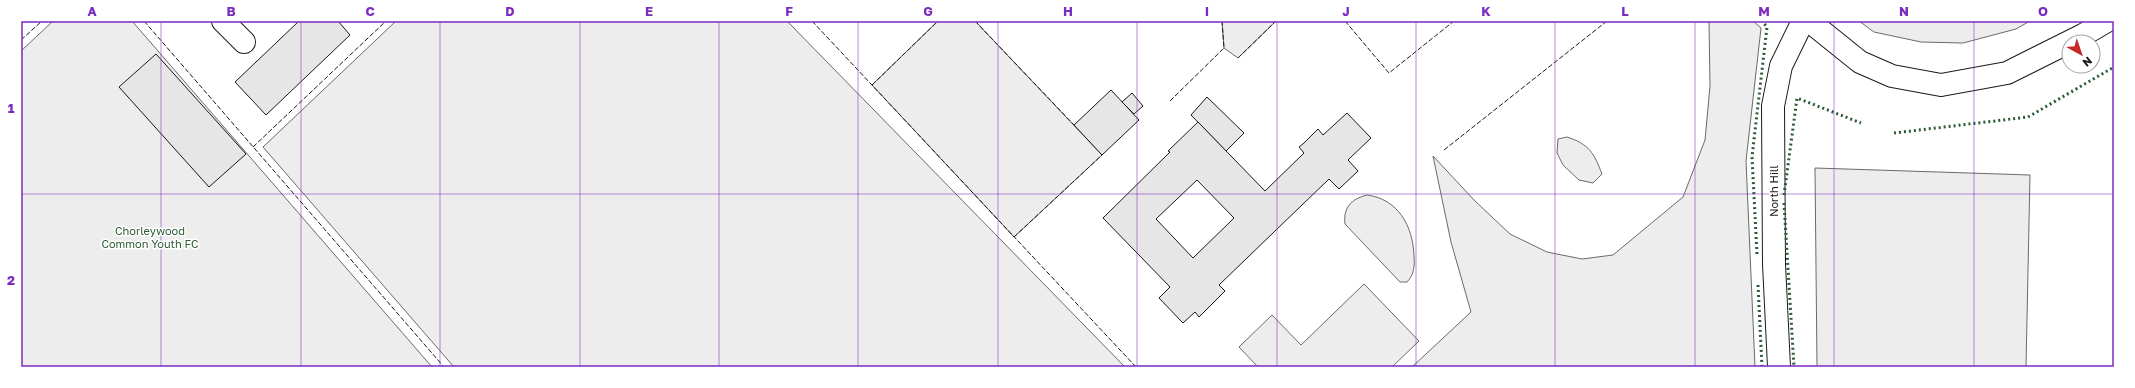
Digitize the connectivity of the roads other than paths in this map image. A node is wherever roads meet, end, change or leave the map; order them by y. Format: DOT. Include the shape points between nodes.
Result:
graph roads {
  1 [pos="223,21"];
  2 [pos="1803,21"];
  3 [pos="1809,21"];
  4 [pos="2107,21"];
  5 [pos="244,42"];
  6 [pos="1779,367"];
  1 -- 5 [label="street"];
  2 -- 6 [label="street, North Hill" via="1781,66 1773,106 1774,264"];
  3 -- 4 [label="street" via="1860,62 1892,76 1941,85 2007,73"];
}
